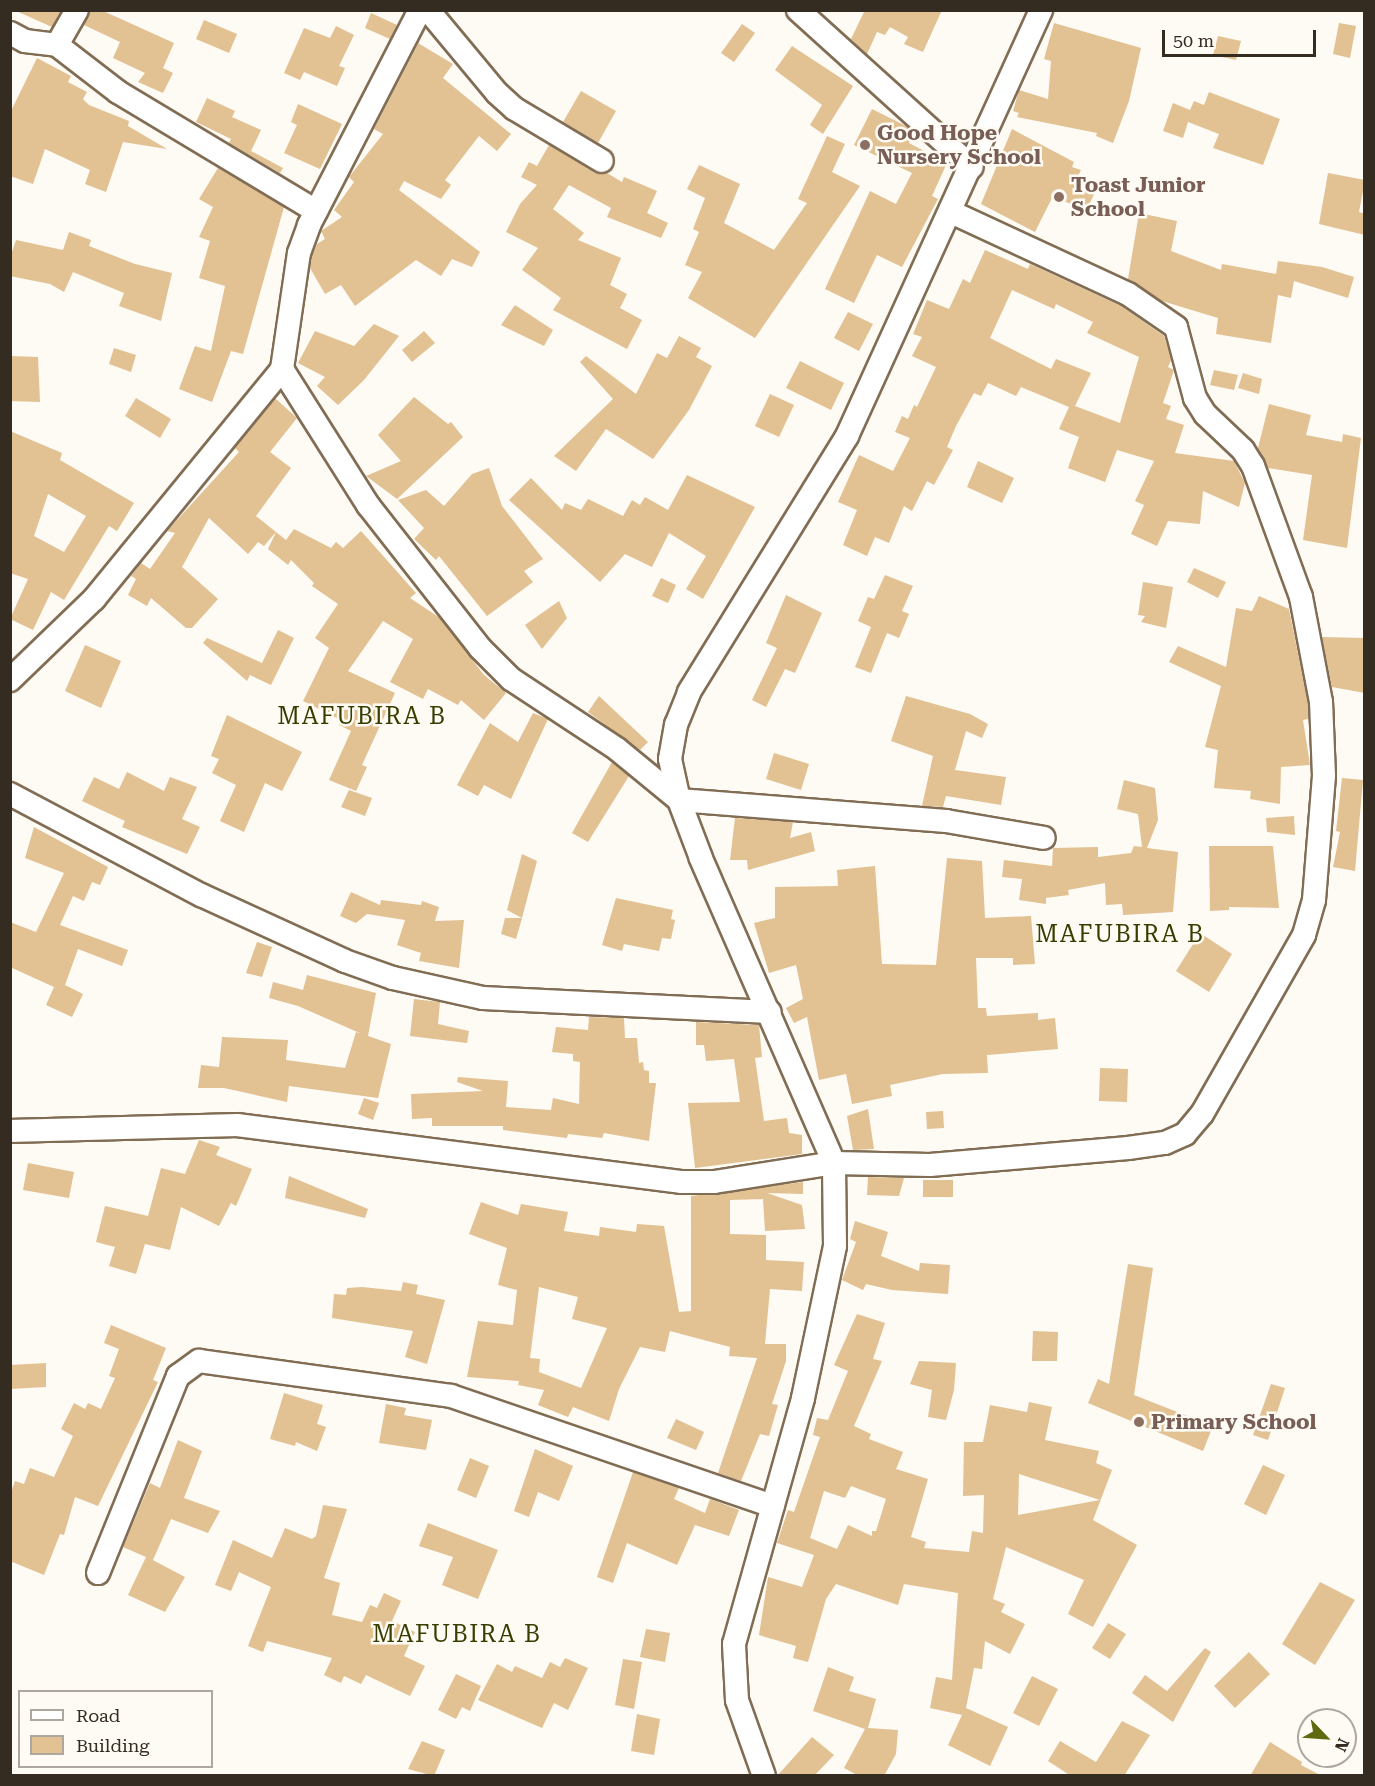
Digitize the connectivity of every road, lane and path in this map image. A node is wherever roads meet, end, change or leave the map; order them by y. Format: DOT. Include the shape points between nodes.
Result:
graph roads {
  1 [pos="77,10"];
  2 [pos="420,10"];
  3 [pos="428,10"];
  4 [pos="798,10"];
  5 [pos="1041,10"];
  6 [pos="10,33"];
  7 [pos="57,45"];
  8 [pos="602,161"];
  9 [pos="972,167"];
  10 [pos="316,212"];
  11 [pos="951,212"];
  12 [pos="282,369"];
  13 [pos="10,680"];
  14 [pos="10,794"];
  15 [pos="679,800"];
  16 [pos="1044,838"];
  17 [pos="770,1012"];
  18 [pos="10,1131"];
  19 [pos="834,1163"];
  20 [pos="773,1506"];
  21 [pos="98,1573"];
  22 [pos="764,1776"];
  1 -- 7 [label="street"];
  2 -- 10 [label="street"];
  3 -- 8 [label="street" via="515,109"];
  4 -- 9 [label="street"];
  5 -- 9 [label="street"];
  6 -- 7 [label="street"];
  7 -- 10 [label="street" via="118,92"];
  9 -- 11 [label="street"];
  10 -- 12 [label="street" via="299,253"];
  11 -- 15 [label="street" via="847,436 689,692 675,725 670,759"];
  11 -- 19 [label="street" via="1128,294 1176,327 1195,398 1253,466 1301,597 1321,702 1324,776 1318,869 1304,935 1202,1114 1185,1134 1165,1143 1128,1148 930,1165"];
  12 -- 13 [label="street" via="94,599"];
  12 -- 15 [label="street" via="368,505 480,648 510,679 617,749"];
  14 -- 17 [label="street" via="201,895 345,961 393,978 483,998"];
  15 -- 16 [label="street" via="946,821"];
  15 -- 17 [label="street"];
  17 -- 19 [label="street"];
  18 -- 19 [label="street" via="237,1125 682,1182 714,1182"];
  19 -- 20 [label="street" via="835,1246 803,1398"];
  20 -- 21 [label="street" via="451,1396 199,1361 178,1376"];
  20 -- 22 [label="street" via="734,1644 733,1663 737,1700"];
}
